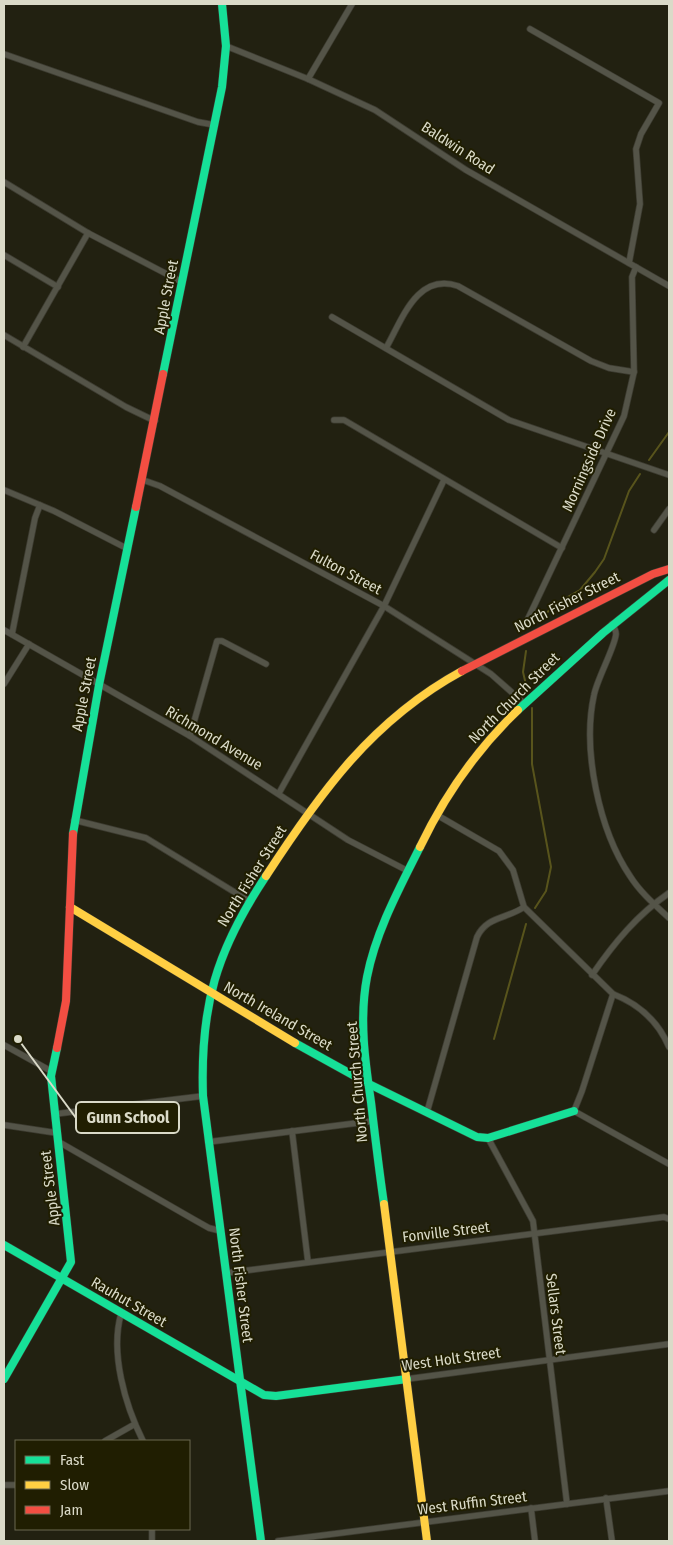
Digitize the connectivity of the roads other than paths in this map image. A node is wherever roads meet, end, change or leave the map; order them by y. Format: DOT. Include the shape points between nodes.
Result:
graph roads {
  1 [pos="222,4"];
  2 [pos="352,4"];
  3 [pos="530,30"];
  4 [pos="226,46"];
  5 [pos="4,54"];
  6 [pos="308,79"];
  7 [pos="215,125"];
  8 [pos="4,182"];
  9 [pos="88,233"];
  10 [pos="4,255"];
  11 [pos="628,263"];
  12 [pos="636,267"];
  13 [pos="182,282"];
  14 [pos="669,286"];
  15 [pos="58,287"];
  16 [pos="332,317"];
  17 [pos="4,336"];
  18 [pos="23,347"];
  19 [pos="386,348"];
  20 [pos="634,372"];
  21 [pos="334,420"];
  22 [pos="155,421"];
  23 [pos="608,454"];
  24 [pos="669,475"];
  25 [pos="143,480"];
  26 [pos="444,480"];
  27 [pos="4,490"];
  28 [pos="40,505"];
  29 [pos="669,509"];
  30 [pos="654,530"];
  31 [pos="562,548"];
  32 [pos="128,549"];
  33 [pos="669,569"];
  34 [pos="669,580"];
  35 [pos="384,606"];
  36 [pos="612,624"];
  37 [pos="525,625"];
  38 [pos="4,630"];
  39 [pos="12,634"];
  40 [pos="28,644"];
  41 [pos="266,664"];
  42 [pos="475,664"];
  43 [pos="4,684"];
  44 [pos="99,685"];
  45 [pos="525,704"];
  46 [pos="190,736"];
  47 [pos="279,793"];
  48 [pos="308,812"];
  49 [pos="436,815"];
  50 [pos="74,820"];
  51 [pos="408,871"];
  52 [pos="669,893"];
  53 [pos="249,901"];
  54 [pos="653,904"];
  55 [pos="70,907"];
  56 [pos="524,907"];
  57 [pos="669,918"];
  58 [pos="592,975"];
  59 [pos="210,992"];
  60 [pos="613,994"];
  61 [pos="4,1045"];
  62 [pos="669,1047"];
  63 [pos="51,1071"];
  64 [pos="369,1084"];
  65 [pos="202,1096"];
  66 [pos="574,1111"];
  67 [pos="427,1112"];
  68 [pos="55,1114"];
  69 [pos="373,1121"];
  70 [pos="4,1125"];
  71 [pos="292,1131"];
  72 [pos="58,1138"];
  73 [pos="488,1138"];
  74 [pos="208,1142"];
  75 [pos="669,1164"];
  76 [pos="669,1219"];
  77 [pos="220,1231"];
  78 [pos="533,1234"];
  79 [pos="4,1244"];
  80 [pos="392,1252"];
  81 [pos="308,1262"];
  82 [pos="226,1273"];
  83 [pos="62,1279"];
  84 [pos="121,1314"];
  85 [pos="669,1344"];
  86 [pos="549,1359"];
  87 [pos="4,1379"];
  88 [pos="407,1379"];
  89 [pos="240,1382"];
  90 [pos="135,1424"];
  91 [pos="107,1440"];
  92 [pos="142,1440"];
  93 [pos="669,1491"];
  94 [pos="606,1498"];
  95 [pos="567,1504"];
  96 [pos="531,1508"];
  97 [pos="425,1522"];
  98 [pos="261,1541"];
  99 [pos="278,1541"];
  100 [pos="427,1541"];
  101 [pos="535,1541"];
  102 [pos="612,1541"];
  1 -- 4 [label="main road, Apple Street"];
  2 -- 6 [label="street"];
  3 -- 11 [label="street" via="659,103 636,149 640,204"];
  4 -- 6 [label="street, Baldwin Road"];
  4 -- 7 [label="main road, Apple Street"];
  5 -- 7 [label="street" via="198,122"];
  6 -- 11 [label="street, Baldwin Road" via="382,114 466,170"];
  7 -- 13 [label="main road, Apple Street"];
  8 -- 9 [label="street"];
  9 -- 13 [label="street"];
  9 -- 15 [label="street"];
  10 -- 15 [label="street"];
  11 -- 12 [label="street, Baldwin Road"];
  12 -- 14 [label="street, Baldwin Road"];
  12 -- 20 [label="street, Morningside Drive" via="632,277"];
  13 -- 22 [label="main road, Apple Street"];
  15 -- 18 [label="street"];
  16 -- 19 [label="street"];
  17 -- 18 [label="street"];
  18 -- 22 [label="street"];
  19 -- 20 [label="street" via="419,293 431,285 444,283 458,286 591,361"];
  19 -- 23 [label="street" via="509,420"];
  20 -- 23 [label="street, Morningside Drive" via="624,416"];
  21 -- 26 [label="street" via="344,420"];
  22 -- 25 [label="main road, Apple Street"];
  23 -- 24 [label="street"];
  23 -- 31 [label="street, Morningside Drive"];
  25 -- 32 [label="main road, Apple Street"];
  25 -- 35 [label="street, Fulton Street" via="160,486"];
  26 -- 31 [label="street"];
  26 -- 35 [label="street"];
  27 -- 28 [label="street"];
  28 -- 32 [label="street"];
  28 -- 39 [label="street"];
  29 -- 30 [label="street"];
  31 -- 37 [label="street, Morningside Drive"];
  32 -- 44 [label="main road, Apple Street"];
  33 -- 42 [label="main road, North Fisher Street" via="652,574"];
  34 -- 36 [label="main road, North Church Street"];
  35 -- 42 [label="street, Fulton Street"];
  35 -- 47 [label="street"];
  36 -- 45 [label="main road, North Church Street"];
  36 -- 54 [label="street" via="615,638 592,702 590,752 601,806 616,852 630,878"];
  38 -- 39 [label="street, Richmond Avenue"];
  39 -- 40 [label="street, Richmond Avenue"];
  40 -- 43 [label="street"];
  40 -- 44 [label="street, Richmond Avenue"];
  41 -- 46 [label="street" via="222,640 216,643"];
  42 -- 45 [label="street, Fulton Street" via="500,680"];
  42 -- 48 [label="main road, North Fisher Street" via="422,695 379,728 342,766"];
  44 -- 46 [label="street, Richmond Avenue"];
  44 -- 50 [label="main road, Apple Street"];
  45 -- 49 [label="main road, North Church Street" via="469,763"];
  46 -- 47 [label="street, Richmond Avenue"];
  47 -- 48 [label="street, Richmond Avenue"];
  48 -- 51 [label="street, Richmond Avenue" via="348,840"];
  48 -- 53 [label="main road, North Fisher Street"];
  49 -- 51 [label="main road, North Church Street"];
  49 -- 56 [label="street" via="499,851 513,870"];
  50 -- 53 [label="street" via="146,838"];
  50 -- 55 [label="main road, Apple Street"];
  51 -- 64 [label="main road, North Church Street" via="378,939 367,978 364,1030"];
  52 -- 54 [label="street"];
  53 -- 59 [label="main road, North Fisher Street" via="226,944"];
  54 -- 57 [label="street"];
  54 -- 58 [label="street" via="627,929"];
  55 -- 59 [label="main road, North Ireland Street"];
  55 -- 63 [label="main road, Apple Street" via="66,1001"];
  56 -- 58 [label="street"];
  56 -- 67 [label="street" via="493,919 479,932"];
  58 -- 60 [label="street"];
  59 -- 64 [label="main road, North Ireland Street"];
  59 -- 65 [label="main road, North Fisher Street" via="202,1047"];
  60 -- 62 [label="street" via="631,1002 650,1017"];
  60 -- 66 [label="street"];
  61 -- 63 [label="street"];
  63 -- 68 [label="main road, Apple Street"];
  64 -- 67 [label="main road, North Ireland Street"];
  64 -- 69 [label="main road, North Church Street"];
  65 -- 68 [label="street"];
  65 -- 74 [label="main road, North Fisher Street"];
  66 -- 73 [label="main road"];
  66 -- 75 [label="street"];
  67 -- 73 [label="main road, North Ireland Street" via="477,1137"];
  68 -- 72 [label="main road, Apple Street"];
  69 -- 71 [label="street"];
  69 -- 80 [label="main road, North Church Street"];
  70 -- 72 [label="street"];
  71 -- 74 [label="street"];
  71 -- 81 [label="street"];
  72 -- 77 [label="street" via="193,1219"];
  72 -- 83 [label="main road, Apple Street" via="71,1255"];
  73 -- 78 [label="street, Sellars Street" via="532,1219"];
  74 -- 77 [label="main road, North Fisher Street"];
  76 -- 78 [label="street, Fonville Street" via="664,1217"];
  77 -- 82 [label="main road, North Fisher Street"];
  78 -- 80 [label="street, Fonville Street"];
  78 -- 86 [label="street, Sellars Street"];
  79 -- 83 [label="main road, Rauhut Street"];
  80 -- 81 [label="street, Fonville Street"];
  80 -- 88 [label="main road, North Church Street"];
  81 -- 82 [label="street, Fonville Street"];
  82 -- 89 [label="main road, North Fisher Street"];
  83 -- 84 [label="main road, Rauhut Street"];
  83 -- 87 [label="main road, Apple Street"];
  84 -- 89 [label="main road, Rauhut Street"];
  84 -- 90 [label="street" via="117,1355"];
  85 -- 86 [label="street, West Holt Street"];
  86 -- 88 [label="street, West Holt Street"];
  86 -- 95 [label="street, Sellars Street"];
  88 -- 89 [label="main road, West Holt Street" via="276,1396 264,1395"];
  88 -- 97 [label="main road, North Church Street"];
  89 -- 98 [label="main road, North Fisher Street"];
  90 -- 91 [label="street"];
  90 -- 92 [label="street"];
  93 -- 94 [label="street, West Ruffin Street"];
  94 -- 95 [label="street, West Ruffin Street"];
  94 -- 102 [label="street"];
  95 -- 96 [label="street, West Ruffin Street"];
  96 -- 97 [label="street, West Ruffin Street"];
  96 -- 101 [label="street"];
  97 -- 99 [label="street, West Ruffin Street"];
  97 -- 100 [label="main road, North Church Street"];
}
